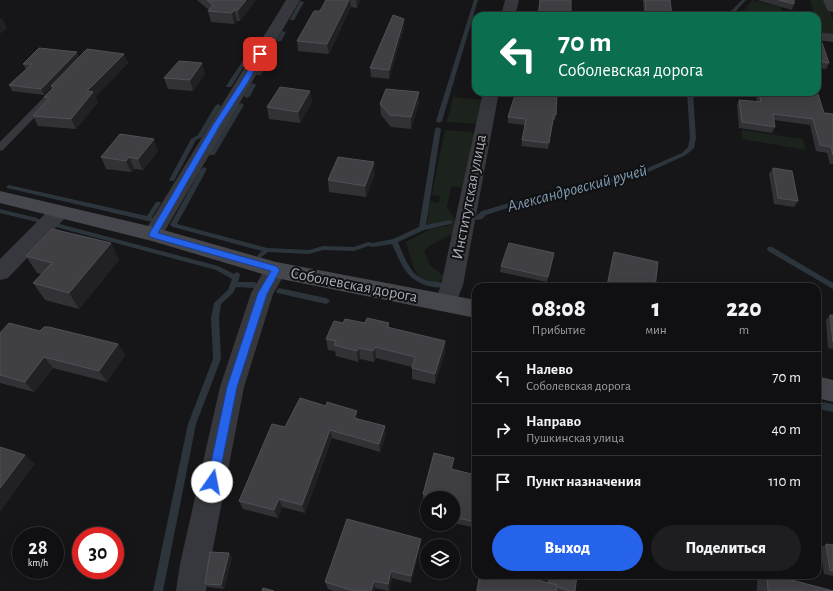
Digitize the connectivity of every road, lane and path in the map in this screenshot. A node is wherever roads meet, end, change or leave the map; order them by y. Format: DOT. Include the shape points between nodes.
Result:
graph roads {
  1 [pos="293,0"];
  2 [pos="512,0"];
  3 [pos="830,0"];
  4 [pos="833,8"];
  5 [pos="509,12"];
  6 [pos="821,36"];
  7 [pos="833,38"];
  8 [pos="62,83"];
  9 [pos="490,96"];
  10 [pos="0,148"];
  11 [pos="0,197"];
  12 [pos="59,212"];
  13 [pos="153,234"];
  14 [pos="276,270"];
  15 [pos="0,272"];
  16 [pos="450,292"];
  17 [pos="472,306"];
  18 [pos="821,388"];
  19 [pos="833,391"];
  20 [pos="191,591"];
  1 -- 13 [label="street"];
  2 -- 5 [label="street"];
  3 -- 4 [label="street"];
  6 -- 7 [label="street"];
  8 -- 10 [label="lane"];
  9 -- 16 [label="street, Институтская улица"];
  11 -- 12 [label="street, Соболевская дорога"];
  12 -- 13 [label="street, Соболевская дорога"];
  12 -- 15 [label="street"];
  13 -- 14 [label="street, Соболевская дорога"];
  14 -- 16 [label="street, Соболевская дорога"];
  14 -- 20 [label="street" via="262,293 232,387"];
  16 -- 17 [label="street, Соболевская дорога"];
  18 -- 19 [label="street"];
}
